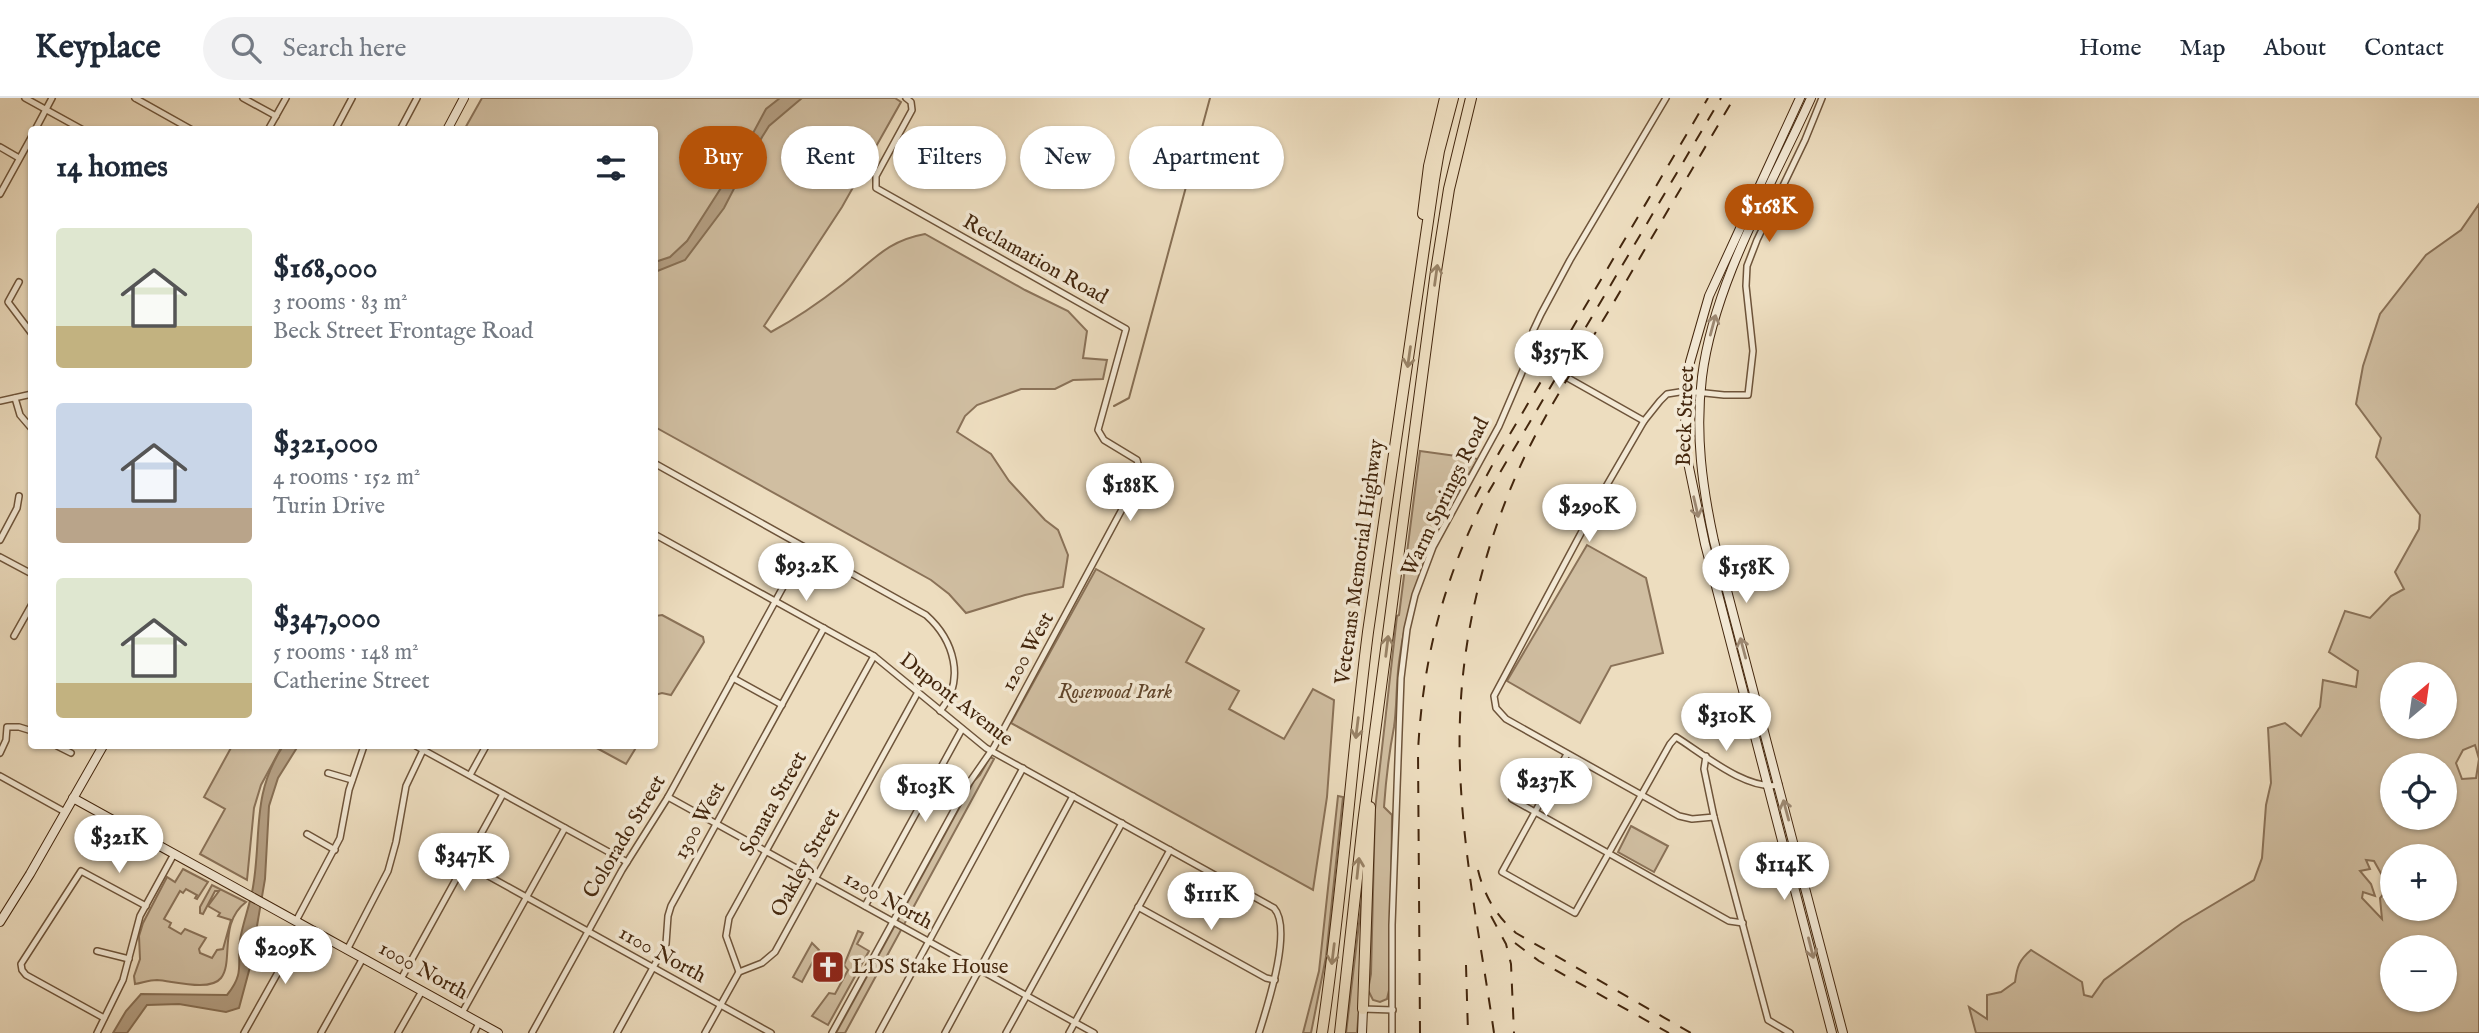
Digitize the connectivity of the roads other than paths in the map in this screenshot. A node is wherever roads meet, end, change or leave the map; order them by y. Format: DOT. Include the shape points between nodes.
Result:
graph roads {
  1 [pos="25,98"];
  2 [pos="52,98"];
  3 [pos="135,98"];
  4 [pos="243,98"];
  5 [pos="286,98"];
  6 [pos="352,98"];
  7 [pos="417,98"];
  8 [pos="464,98"];
  9 [pos="906,98"];
  10 [pos="1445,98"];
  11 [pos="1453,98"];
  12 [pos="1471,98"];
  13 [pos="1666,98"];
  14 [pos="1800,98"];
  15 [pos="1811,98"];
  16 [pos="1822,98"];
  17 [pos="46,109"];
  18 [pos="276,116"];
  19 [pos="37,126"];
  20 [pos="76,126"];
  21 [pos="185,126"];
  22 [pos="270,126"];
  23 [pos="337,126"];
  24 [pos="402,126"];
  25 [pos="449,126"];
  26 [pos="28,143"];
  27 [pos="0,147"];
  28 [pos="19,158"];
  29 [pos="0,194"];
  30 [pos="19,282"];
  31 [pos="1419,290"];
  32 [pos="28,330"];
  33 [pos="1529,356"];
  34 [pos="1686,391"];
  35 [pos="1700,392"];
  36 [pos="28,395"];
  37 [pos="15,398"];
  38 [pos="0,401"];
  39 [pos="1644,421"];
  40 [pos="28,424"];
  41 [pos="658,465"];
  42 [pos="1140,467"];
  43 [pos="19,496"];
  44 [pos="658,536"];
  45 [pos="0,540"];
  46 [pos="806,547"];
  47 [pos="0,557"];
  48 [pos="28,572"];
  49 [pos="776,601"];
  50 [pos="28,612"];
  51 [pos="824,628"];
  52 [pos="15,636"];
  53 [pos="874,656"];
  54 [pos="733,678"];
  55 [pos="918,692"];
  56 [pos="782,705"];
  57 [pos="940,710"];
  58 [pos="28,729"];
  59 [pos="962,729"];
  60 [pos="63,749"];
  61 [pos="101,749"];
  62 [pos="363,749"];
  63 [pos="423,749"];
  64 [pos="427,749"];
  65 [pos="484,749"];
  66 [pos="991,751"];
  67 [pos="0,753"];
  68 [pos="71,753"];
  69 [pos="1567,754"];
  70 [pos="1706,756"];
  71 [pos="1023,768"];
  72 [pos="328,773"];
  73 [pos="470,775"];
  74 [pos="0,776"];
  75 [pos="352,780"];
  76 [pos="1369,782"];
  77 [pos="1779,785"];
  78 [pos="1769,787"];
  79 [pos="503,794"];
  80 [pos="1642,795"];
  81 [pos="1073,796"];
  82 [pos="668,797"];
  83 [pos="73,798"];
  84 [pos="1512,799"];
  85 [pos="65,812"];
  86 [pos="1534,812"];
  87 [pos="1714,817"];
  88 [pos="1122,823"];
  89 [pos="716,824"];
  90 [pos="565,828"];
  91 [pos="307,834"];
  92 [pos="335,850"];
  93 [pos="1170,850"];
  94 [pos="765,851"];
  95 [pos="174,854"];
  96 [pos="1608,854"];
  97 [pos="626,862"];
  98 [pos="465,863"];
  99 [pos="815,878"];
  100 [pos="527,897"];
  101 [pos="146,906"];
  102 [pos="864,906"];
  103 [pos="1138,907"];
  104 [pos="0,922"];
  105 [pos="894,922"];
  106 [pos="300,923"];
  107 [pos="1743,923"];
  108 [pos="588,931"];
  109 [pos="928,941"];
  110 [pos="347,950"];
  111 [pos="97,951"];
  112 [pos="363,958"];
  113 [pos="129,959"];
  114 [pos="653,968"];
  115 [pos="978,969"];
  116 [pos="739,972"];
  117 [pos="401,979"];
  118 [pos="1275,981"];
  119 [pos="422,991"];
  120 [pos="1027,996"];
  121 [pos="721,1005"];
  122 [pos="1363,1009"];
  123 [pos="1393,1010"];
  124 [pos="463,1013"];
  125 [pos="104,1018"];
  126 [pos="1074,1022"];
  127 [pos="479,1023"];
  128 [pos="97,1033"];
  129 [pos="244,1033"];
  130 [pos="321,1033"];
  131 [pos="398,1033"];
  132 [pos="474,1033"];
  133 [pos="498,1033"];
  134 [pos="532,1033"];
  135 [pos="617,1033"];
  136 [pos="705,1033"];
  137 [pos="771,1033"];
  138 [pos="832,1033"];
  139 [pos="879,1033"];
  140 [pos="945,1033"];
  141 [pos="1006,1033"];
  142 [pos="1069,1033"];
  143 [pos="1094,1033"];
  144 [pos="1259,1033"];
  145 [pos="1320,1033"];
  146 [pos="1340,1033"];
  147 [pos="1362,1033"];
  148 [pos="1392,1033"];
  149 [pos="1790,1033"];
  150 [pos="1832,1033"];
  151 [pos="1843,1033"];
  1 -- 17 [label="street"];
  2 -- 17 [label="street"];
  3 -- 21 [label="street"];
  4 -- 18 [label="street"];
  5 -- 18 [label="street"];
  6 -- 23 [label="street"];
  7 -- 24 [label="street"];
  8 -- 25 [label="main road"];
  9 -- 42 [label="street, Reclamation Road" via="912,110 876,176 876,188 1126,329 1098,430 1104,440 1137,460"];
  10 -- 31 [label="highway" via="1424,200"];
  11 -- 31 [label="highway, Veterans Memorial Highway" via="1439,151"];
  76 -- 12 [label="highway, Veterans Memorial Highway, one-way" via="1436,271 1449,189"];
  13 -- 33 [label="street, Warm Springs Road" via="1555,287 1533,331"];
  14 -- 34 [label="main road, Beck Street" via="1709,296"];
  35 -- 15 [label="main road, Beck Street, one-way" via="1723,292"];
  16 -- 35 [label="street" via="1747,266 1753,351 1748,395"];
  17 -- 19 [label="street"];
  17 -- 20 [label="street"];
  18 -- 22 [label="street"];
  26 -- 28 [label="street"];
  27 -- 28 [label="street"];
  28 -- 29 [label="street"];
  30 -- 32 [label="street" via="8,302"];
  31 -- 145 [label="highway, Veterans Memorial Highway, one-way" via="1368,632"];
  33 -- 39 [label="street"];
  33 -- 123 [label="street, Warm Springs Road" via="1499,426 1433,547 1411,611 1400,691"];
  34 -- 35 [label="street"];
  34 -- 39 [label="street" via="1667,394"];
  34 -- 78 [label="main road, Beck Street, one-way" via="1686,445 1693,498"];
  77 -- 35 [label="main road, Beck Street, one-way" via="1706,506"];
  36 -- 37 [label="street"];
  37 -- 38 [label="street"];
  37 -- 40 [label="street"];
  39 -- 69 [label="street" via="1493,699 1506,719"];
  41 -- 46 [label="street"];
  42 -- 66 [label="street, 1200 West" via="1140,477 1102,550"];
  43 -- 45 [label="street"];
  44 -- 49 [label="street, Dupont Avenue"];
  46 -- 49 [label="street, Colorado Street"];
  46 -- 57 [label="street" via="914,606 936,625 951,651 955,671 951,695"];
  47 -- 48 [label="street"];
  49 -- 51 [label="street, Dupont Avenue"];
  49 -- 54 [label="street, Colorado Street"];
  50 -- 52 [label="street"];
  51 -- 53 [label="street, Dupont Avenue"];
  51 -- 56 [label="street, 1300 West"];
  53 -- 55 [label="street, Dupont Avenue"];
  53 -- 94 [label="street, Sonata Street"];
  54 -- 56 [label="street"];
  54 -- 82 [label="street, Colorado Street"];
  55 -- 57 [label="street, Dupont Avenue"];
  55 -- 99 [label="street, Oakley Street"];
  56 -- 89 [label="street, 1300 West"];
  57 -- 59 [label="street, Dupont Avenue"];
  58 -- 67 [label="street" via="7,727"];
  59 -- 66 [label="street, Dupont Avenue"];
  59 -- 102 [label="street"];
  60 -- 68 [label="street"];
  61 -- 83 [label="main road"];
  62 -- 75 [label="street"];
  63 -- 110 [label="street" via="406,786 388,871"];
  64 -- 73 [label="street"];
  65 -- 73 [label="street"];
  66 -- 71 [label="street, Dupont Avenue"];
  66 -- 105 [label="street, 1200 West"];
  69 -- 80 [label="street"];
  69 -- 86 [label="street"];
  70 -- 78 [label="street"];
  70 -- 80 [label="street" via="1676,737"];
  70 -- 87 [label="street" via="1704,769"];
  71 -- 81 [label="street, Dupont Avenue"];
  71 -- 109 [label="street"];
  72 -- 75 [label="street"];
  73 -- 79 [label="street"];
  74 -- 85 [label="street"];
  75 -- 92 [label="street"];
  76 -- 122 [label="highway"];
  146 -- 76 [label="highway, Veterans Memorial Highway, one-way"];
  77 -- 78 [label="street"];
  151 -- 77 [label="main road, Beck Street, one-way"];
  78 -- 150 [label="main road, Beck Street, one-way"];
  79 -- 90 [label="street"];
  79 -- 98 [label="street"];
  80 -- 87 [label="street" via="1686,818"];
  80 -- 96 [label="street"];
  81 -- 88 [label="street, Dupont Avenue"];
  81 -- 115 [label="street"];
  82 -- 89 [label="street, 1200 North"];
  82 -- 97 [label="street, Colorado Street"];
  83 -- 85 [label="main road"];
  83 -- 95 [label="main road, 1000 North"];
  84 -- 86 [label="street"];
  85 -- 104 [label="main road"];
  86 -- 96 [label="street"];
  86 -- 96 [label="street" via="1502,872 1575,913"];
  87 -- 107 [label="street"];
  88 -- 93 [label="street, Dupont Avenue"];
  88 -- 120 [label="street"];
  89 -- 94 [label="street, 1200 North"];
  89 -- 114 [label="street, 1300 West" via="671,906 667,943"];
  90 -- 97 [label="street"];
  90 -- 100 [label="street"];
  91 -- 92 [label="street"];
  92 -- 106 [label="street"];
  93 -- 103 [label="street"];
  93 -- 118 [label="street, Dupont Avenue" via="1276,910 1282,922"];
  94 -- 99 [label="street, 1200 North"];
  94 -- 116 [label="street, Sonata Street" via="726,925"];
  95 -- 101 [label="street"];
  95 -- 106 [label="main road, 1000 North"];
  96 -- 107 [label="street" via="1729,921"];
  97 -- 108 [label="street, Colorado Street"];
  98 -- 100 [label="street, 1100 North"];
  98 -- 117 [label="street"];
  99 -- 102 [label="street, 1200 North"];
  99 -- 116 [label="street, Oakley Street" via="772,955"];
  100 -- 108 [label="street, 1100 North"];
  100 -- 124 [label="street"];
  101 -- 113 [label="street"];
  101 -- 125 [label="street" via="81,871 23,961 22,970"];
  102 -- 105 [label="street, 1200 North"];
  103 -- 118 [label="street"];
  103 -- 126 [label="street"];
  105 -- 109 [label="street, 1200 North"];
  105 -- 138 [label="street, 1200 West"];
  106 -- 110 [label="main road, 1000 North"];
  106 -- 129 [label="street"];
  107 -- 149 [label="street" via="1768,1020"];
  108 -- 114 [label="street, 1100 North"];
  108 -- 134 [label="street, Colorado Street"];
  109 -- 115 [label="street, 1200 North"];
  109 -- 139 [label="street"];
  110 -- 112 [label="main road, 1000 North"];
  111 -- 113 [label="street"];
  112 -- 117 [label="main road, 1000 North"];
  112 -- 130 [label="street"];
  113 -- 125 [label="street"];
  114 -- 121 [label="street, 1100 North"];
  114 -- 135 [label="street, 1300 West"];
  115 -- 120 [label="street, 1200 North"];
  115 -- 140 [label="street"];
  116 -- 121 [label="street"];
  117 -- 119 [label="main road, 1000 North"];
  118 -- 144 [label="street"];
  119 -- 124 [label="main road, 1000 North"];
  119 -- 131 [label="street"];
  120 -- 126 [label="street, 1200 North"];
  120 -- 141 [label="street"];
  121 -- 136 [label="street"];
  121 -- 137 [label="street, 1100 North"];
  122 -- 123 [label="street"];
  122 -- 147 [label="main road"];
  123 -- 148 [label="street, Warm Springs Road"];
  124 -- 127 [label="main road, 1000 North"];
  125 -- 128 [label="street"];
  126 -- 142 [label="street"];
  126 -- 143 [label="street, 1200 North"];
  127 -- 132 [label="street"];
  127 -- 133 [label="main road, 1000 North"];
}
